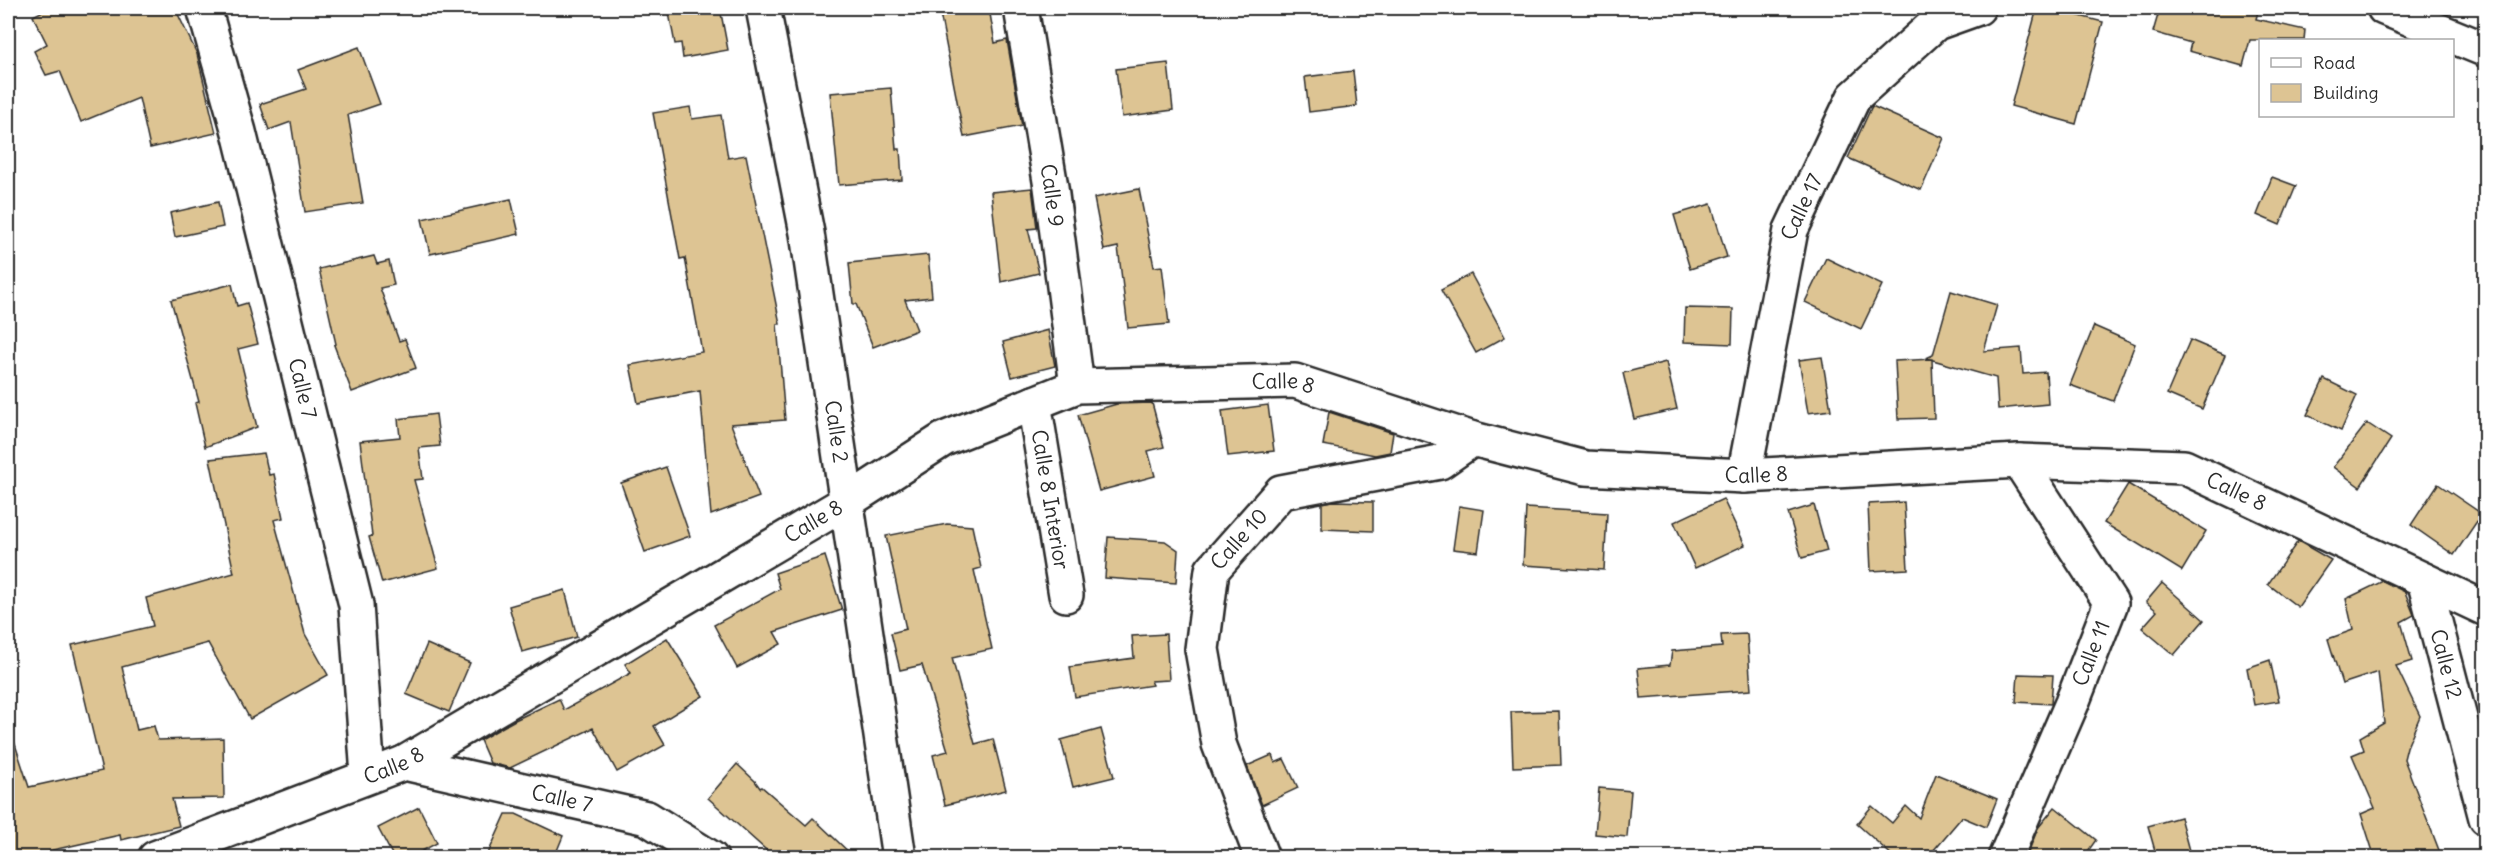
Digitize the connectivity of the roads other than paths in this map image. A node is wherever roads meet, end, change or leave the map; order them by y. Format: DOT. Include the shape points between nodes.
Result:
graph roads {
  1 [pos="204,8"];
  2 [pos="763,8"];
  3 [pos="1021,8"];
  4 [pos="1978,8"];
  5 [pos="2384,8"];
  6 [pos="2482,43"];
  7 [pos="1077,386"];
  8 [pos="1034,402"];
  9 [pos="1473,439"];
  10 [pos="2019,462"];
  11 [pos="1744,476"];
  12 [pos="845,503"];
  13 [pos="2424,580"];
  14 [pos="1066,595"];
  15 [pos="2486,609"];
  16 [pos="404,763"];
  17 [pos="368,777"];
  18 [pos="2486,818"];
  19 [pos="155,858"];
  20 [pos="711,858"];
  21 [pos="899,858"];
  22 [pos="1262,858"];
  23 [pos="2006,858"];
  1 -- 17 [label="street, Calle 7" via="239,132 356,605"];
  2 -- 12 [label="street, Calle 2" via="807,233"];
  3 -- 7 [label="street, Calle 9" via="1051,187"];
  4 -- 11 [label="street, Calle 17" via="1936,23 1854,97 1791,230"];
  5 -- 6 [label="street"];
  7 -- 8 [label="street, Calle 8"];
  7 -- 9 [label="street, Calle 8" via="1295,381"];
  8 -- 12 [label="street, Calle 8" via="944,438"];
  8 -- 14 [label="street, Calle 8 Interior"];
  9 -- 11 [label="street, Calle 8" via="1585,468"];
  9 -- 22 [label="street, Calle 10" via="1440,462 1281,492 1212,570 1202,649 1219,744"];
  10 -- 11 [label="street, Calle 8"];
  10 -- 13 [label="street, Calle 8" via="2184,467"];
  10 -- 23 [label="street, Calle 11" via="2111,603"];
  12 -- 16 [label="street, Calle 8"];
  12 -- 21 [label="street, Calle 2"];
  13 -- 15 [label="street, Calle 8"];
  13 -- 18 [label="street, Calle 12"];
  16 -- 17 [label="street, Calle 8"];
  16 -- 20 [label="street, Calle 7" via="647,818"];
  17 -- 19 [label="street, Calle 8"];
}
